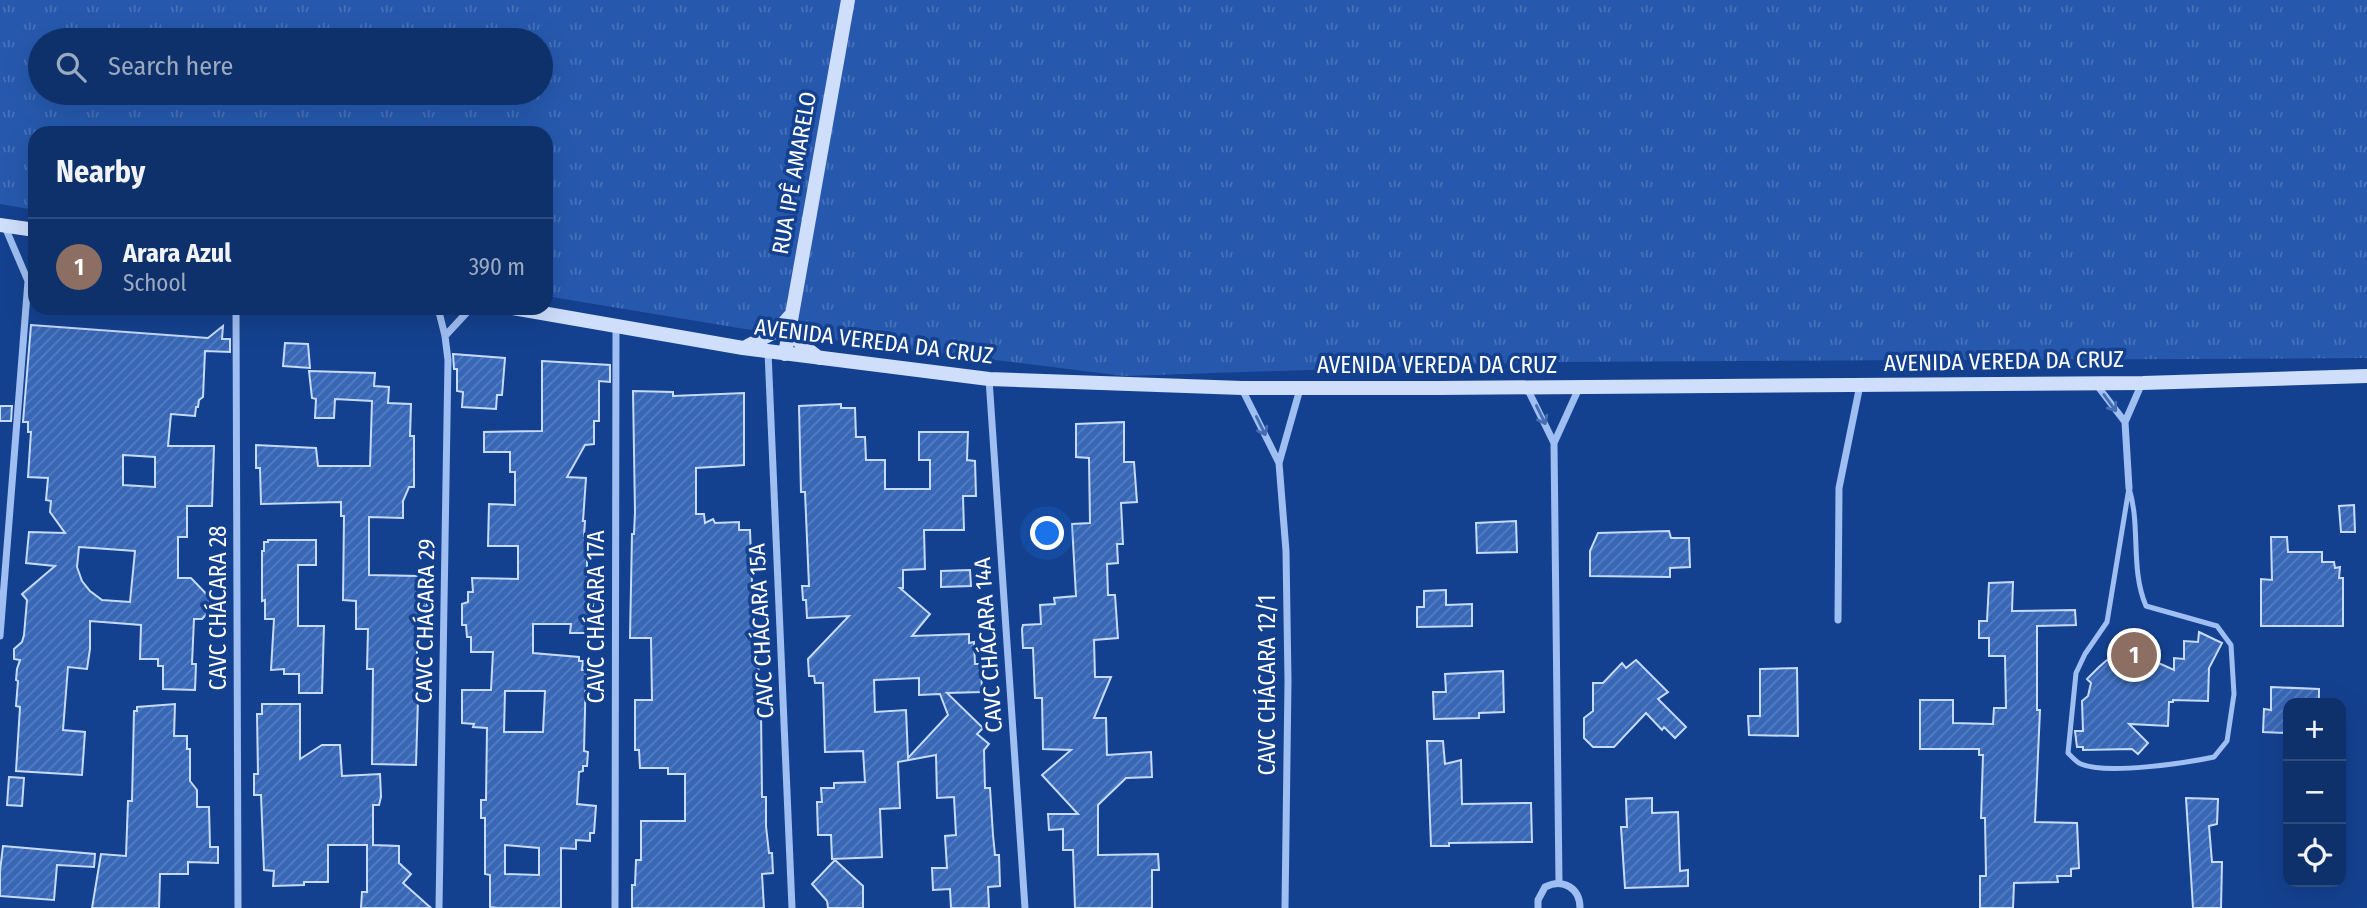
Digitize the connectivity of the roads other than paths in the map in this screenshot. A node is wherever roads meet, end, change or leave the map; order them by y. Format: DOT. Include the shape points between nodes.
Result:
graph roads {
  1 [pos="848,0"];
  2 [pos="2,226"];
  3 [pos="28,229"];
  4 [pos="28,281"];
  5 [pos="792,312"];
  6 [pos="29,315"];
  7 [pos="236,315"];
  8 [pos="440,315"];
  9 [pos="464,315"];
  10 [pos="551,315"];
  11 [pos="616,327"];
  12 [pos="789,327"];
  13 [pos="445,335"];
  14 [pos="743,348"];
  15 [pos="768,352"];
  16 [pos="785,354"];
  17 [pos="820,359"];
  18 [pos="2367,367"];
  19 [pos="2367,376"];
  20 [pos="2312,377"];
  21 [pos="989,379"];
  22 [pos="2096,383"];
  23 [pos="2143,383"];
  24 [pos="1860,385"];
  25 [pos="1527,387"];
  26 [pos="1579,387"];
  27 [pos="1242,388"];
  28 [pos="1300,388"];
  29 [pos="2125,422"];
  30 [pos="1555,443"];
  31 [pos="1279,463"];
  32 [pos="2129,488"];
  33 [pos="1838,620"];
  34 [pos="0,636"];
  35 [pos="1559,883"];
  36 [pos="238,908"];
  37 [pos="439,908"];
  38 [pos="615,908"];
  39 [pos="792,908"];
  40 [pos="1025,908"];
  41 [pos="1285,908"];
  42 [pos="1538,908"];
  43 [pos="1580,908"];
  1 -- 5 [label="street, RUA IPÊ AMARELO"];
  2 -- 3 [label="street"];
  2 -- 4 [label="street"];
  5 -- 12 [label="street, RUA IPÊ AMARELO"];
  5 -- 14 [label="street" via="778,330"];
  6 -- 34 [label="street"];
  7 -- 36 [label="street, CAVC CHÁCARA 28"];
  8 -- 13 [label="street, CAVC CHÁCARA 29"];
  9 -- 13 [label="street"];
  10 -- 11 [label="street, AVENIDA VEREDA DA CRUZ"];
  11 -- 14 [label="street, AVENIDA VEREDA DA CRUZ"];
  11 -- 38 [label="street, CAVC CHÁCARA 17A"];
  12 -- 16 [label="street, RUA IPÊ AMARELO"];
  12 -- 17 [label="street"];
  13 -- 37 [label="street, CAVC CHÁCARA 29"];
  14 -- 15 [label="street, AVENIDA VEREDA DA CRUZ"];
  15 -- 16 [label="street, AVENIDA VEREDA DA CRUZ"];
  15 -- 39 [label="street, CAVC CHÁCARA 15A"];
  16 -- 17 [label="street, AVENIDA VEREDA DA CRUZ"];
  17 -- 21 [label="street, AVENIDA VEREDA DA CRUZ"];
  18 -- 20 [label="street"];
  19 -- 20 [label="street, AVENIDA VEREDA DA CRUZ"];
  20 -- 23 [label="street, AVENIDA VEREDA DA CRUZ"];
  21 -- 27 [label="street, AVENIDA VEREDA DA CRUZ"];
  21 -- 40 [label="street, CAVC CHÁCARA 14A"];
  22 -- 23 [label="street, AVENIDA VEREDA DA CRUZ"];
  22 -- 24 [label="street, AVENIDA VEREDA DA CRUZ"];
  22 -- 29 [label="street, one-way"];
  23 -- 29 [label="street"];
  24 -- 26 [label="street, AVENIDA VEREDA DA CRUZ"];
  24 -- 33 [label="street" via="1839,488"];
  25 -- 26 [label="street, AVENIDA VEREDA DA CRUZ"];
  25 -- 28 [label="street, AVENIDA VEREDA DA CRUZ"];
  25 -- 30 [label="street, one-way"];
  26 -- 30 [label="street"];
  27 -- 28 [label="street, AVENIDA VEREDA DA CRUZ"];
  27 -- 31 [label="street, CAVC CHÁCARA 12/1, one-way"];
  28 -- 31 [label="street, CAVC CHÁCARA 12/1"];
  29 -- 32 [label="street"];
  30 -- 35 [label="street"];
  31 -- 41 [label="street, CAVC CHÁCARA 12/1" via="1288,681"];
  32 -- 32 [label="lane" via="2107,622 2076,673 2067,753 2080,763 2103,768 2214,757 2227,741 2234,694 2231,645 2217,626 2146,606 2139,588"];
  35 -- 42 [label="street" via="1545,887"];
  35 -- 43 [label="street" via="1573,888"];
}
